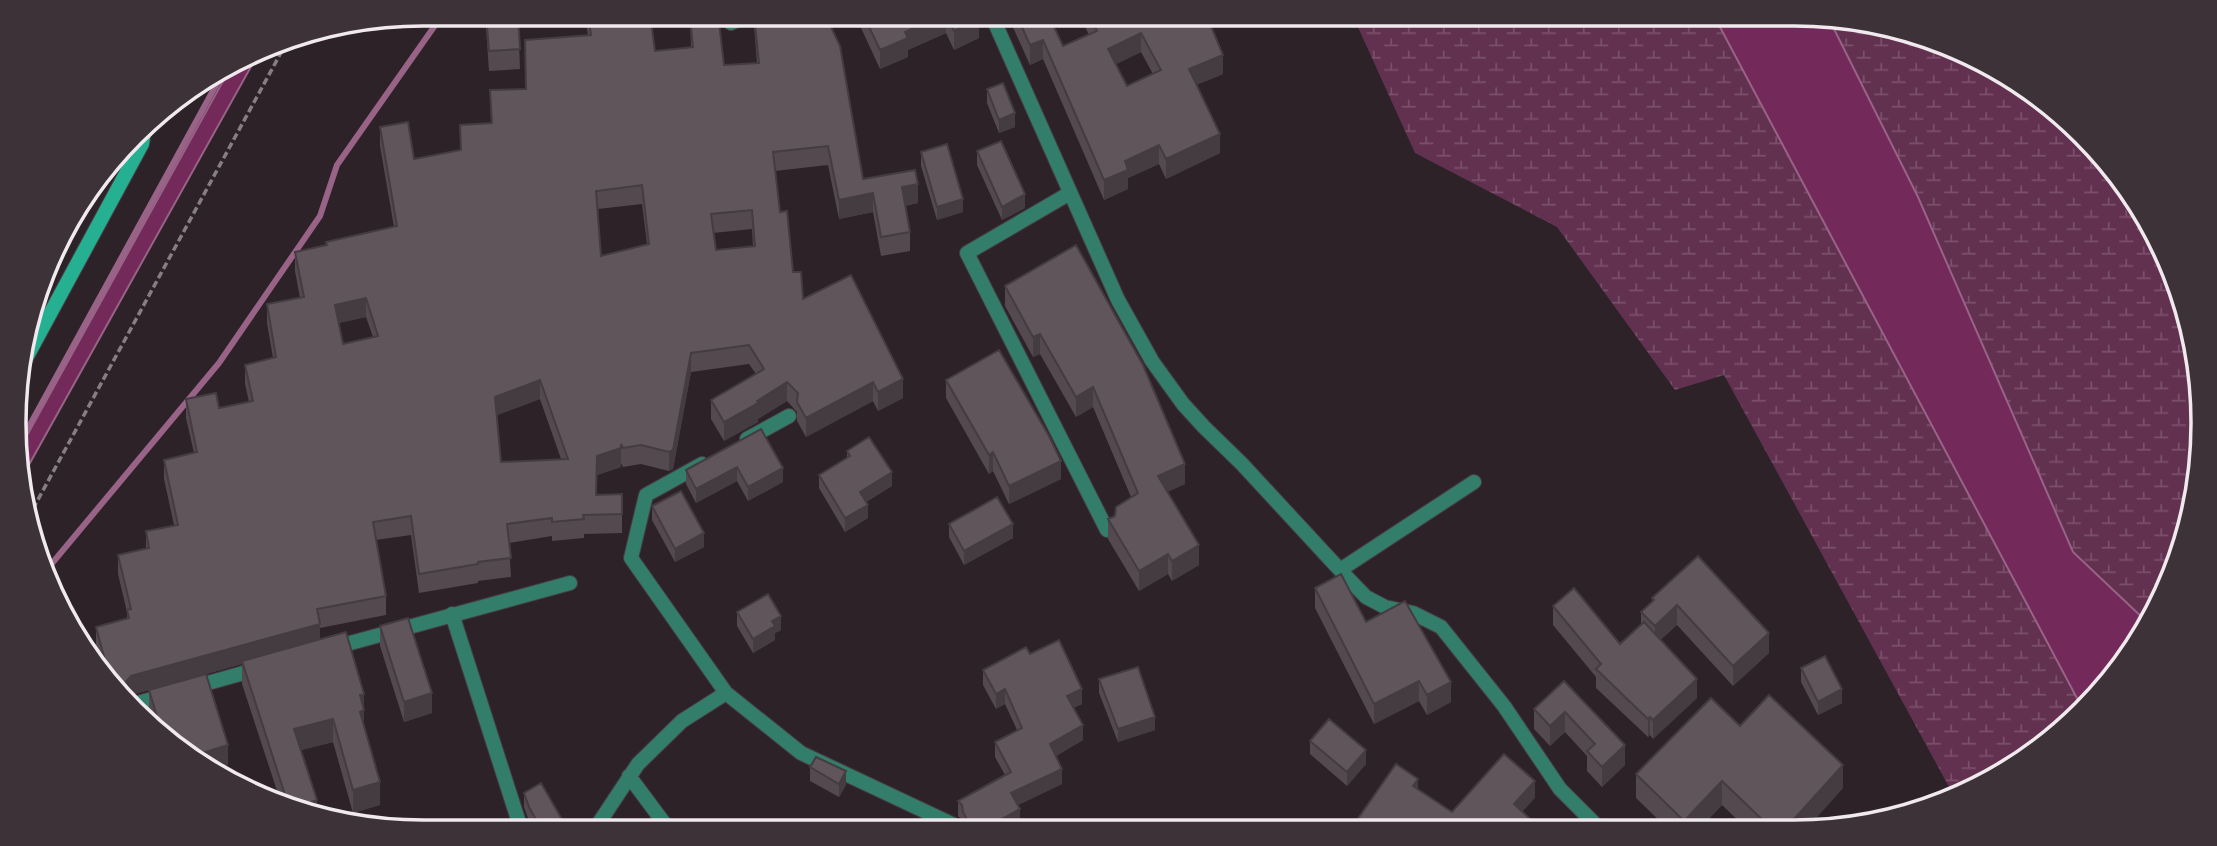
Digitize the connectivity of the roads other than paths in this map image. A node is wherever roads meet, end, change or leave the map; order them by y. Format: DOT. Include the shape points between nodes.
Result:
graph roads {
  1 [pos="996,26"];
  2 [pos="142,142"];
  3 [pos="1070,193"];
  4 [pos="35,342"];
  5 [pos="789,416"];
  6 [pos="1474,482"];
  7 [pos="1107,530"];
  8 [pos="1340,570"];
  9 [pos="570,583"];
  10 [pos="452,614"];
  11 [pos="319,652"];
  12 [pos="266,667"];
  13 [pos="726,693"];
  14 [pos="140,702"];
  15 [pos="629,776"];
  16 [pos="518,820"];
  17 [pos="601,820"];
  18 [pos="662,820"];
  19 [pos="943,820"];
  20 [pos="1591,820"];
  1 -- 3 [label="street"];
  2 -- 4 [label="main road"];
  3 -- 7 [label="street" via="967,253"];
  3 -- 8 [label="street" via="1118,300 1152,361 1197,419"];
  5 -- 13 [label="street" via="646,495 631,558"];
  6 -- 8 [label="street"];
  8 -- 20 [label="street" via="1366,597 1441,627 1504,706 1560,789"];
  9 -- 10 [label="street"];
  10 -- 11 [label="street"];
  10 -- 16 [label="street"];
  12 -- 14 [label="street"];
  13 -- 15 [label="street" via="682,721"];
  13 -- 19 [label="street" via="801,753"];
  15 -- 17 [label="street"];
  15 -- 18 [label="street"];
}
